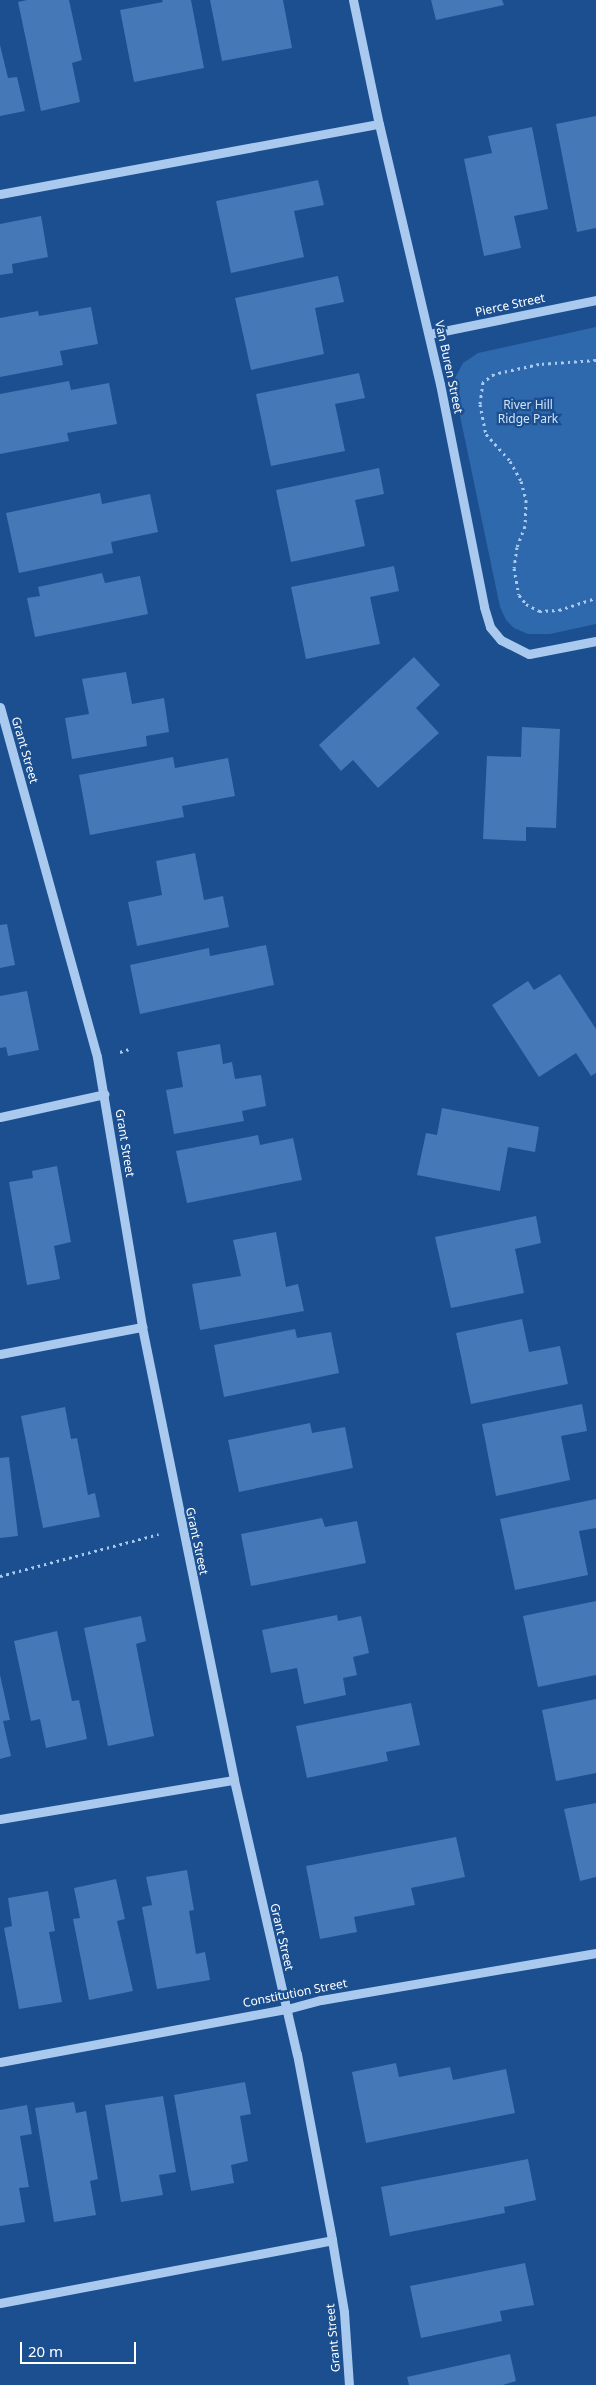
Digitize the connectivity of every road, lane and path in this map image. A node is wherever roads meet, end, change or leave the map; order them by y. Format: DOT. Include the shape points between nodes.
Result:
graph roads {
  1 [pos="353,0"];
  2 [pos="379,124"];
  3 [pos="0,194"];
  4 [pos="596,300"];
  5 [pos="429,334"];
  6 [pos="596,360"];
  7 [pos="596,598"];
  8 [pos="596,641"];
  9 [pos="0,707"];
  10 [pos="105,1094"];
  11 [pos="0,1117"];
  12 [pos="142,1327"];
  13 [pos="0,1354"];
  14 [pos="182,1528"];
  15 [pos="0,1576"];
  16 [pos="234,1780"];
  17 [pos="0,1819"];
  18 [pos="596,1953"];
  19 [pos="287,2009"];
  20 [pos="0,2062"];
  21 [pos="332,2240"];
  22 [pos="0,2303"];
  23 [pos="349,2385"];
  1 -- 2 [label="street, Van Buren Street"];
  2 -- 3 [label="street"];
  2 -- 5 [label="street, Van Buren Street"];
  4 -- 5 [label="street, Pierce Street"];
  5 -- 8 [label="street, Van Buren Street" via="490,627 501,640 529,654"];
  6 -- 7 [label="path" via="539,364 494,374 483,382 480,404 486,434 510,461 521,481 526,500 526,526 517,547 514,568 519,594 526,604 539,611 559,610"];
  9 -- 10 [label="street, Grant Street"];
  10 -- 11 [label="street"];
  10 -- 12 [label="street, Grant Street"];
  12 -- 13 [label="street"];
  12 -- 14 [label="street, Grant Street"];
  14 -- 15 [label="path"];
  14 -- 16 [label="street, Grant Street"];
  16 -- 17 [label="street"];
  16 -- 19 [label="street, Grant Street"];
  18 -- 19 [label="street, Constitution Street" via="321,2000"];
  19 -- 20 [label="street, Constitution Street"];
  19 -- 21 [label="street, Grant Street"];
  21 -- 22 [label="street"];
  21 -- 23 [label="street, Grant Street" via="344,2312"];
}
